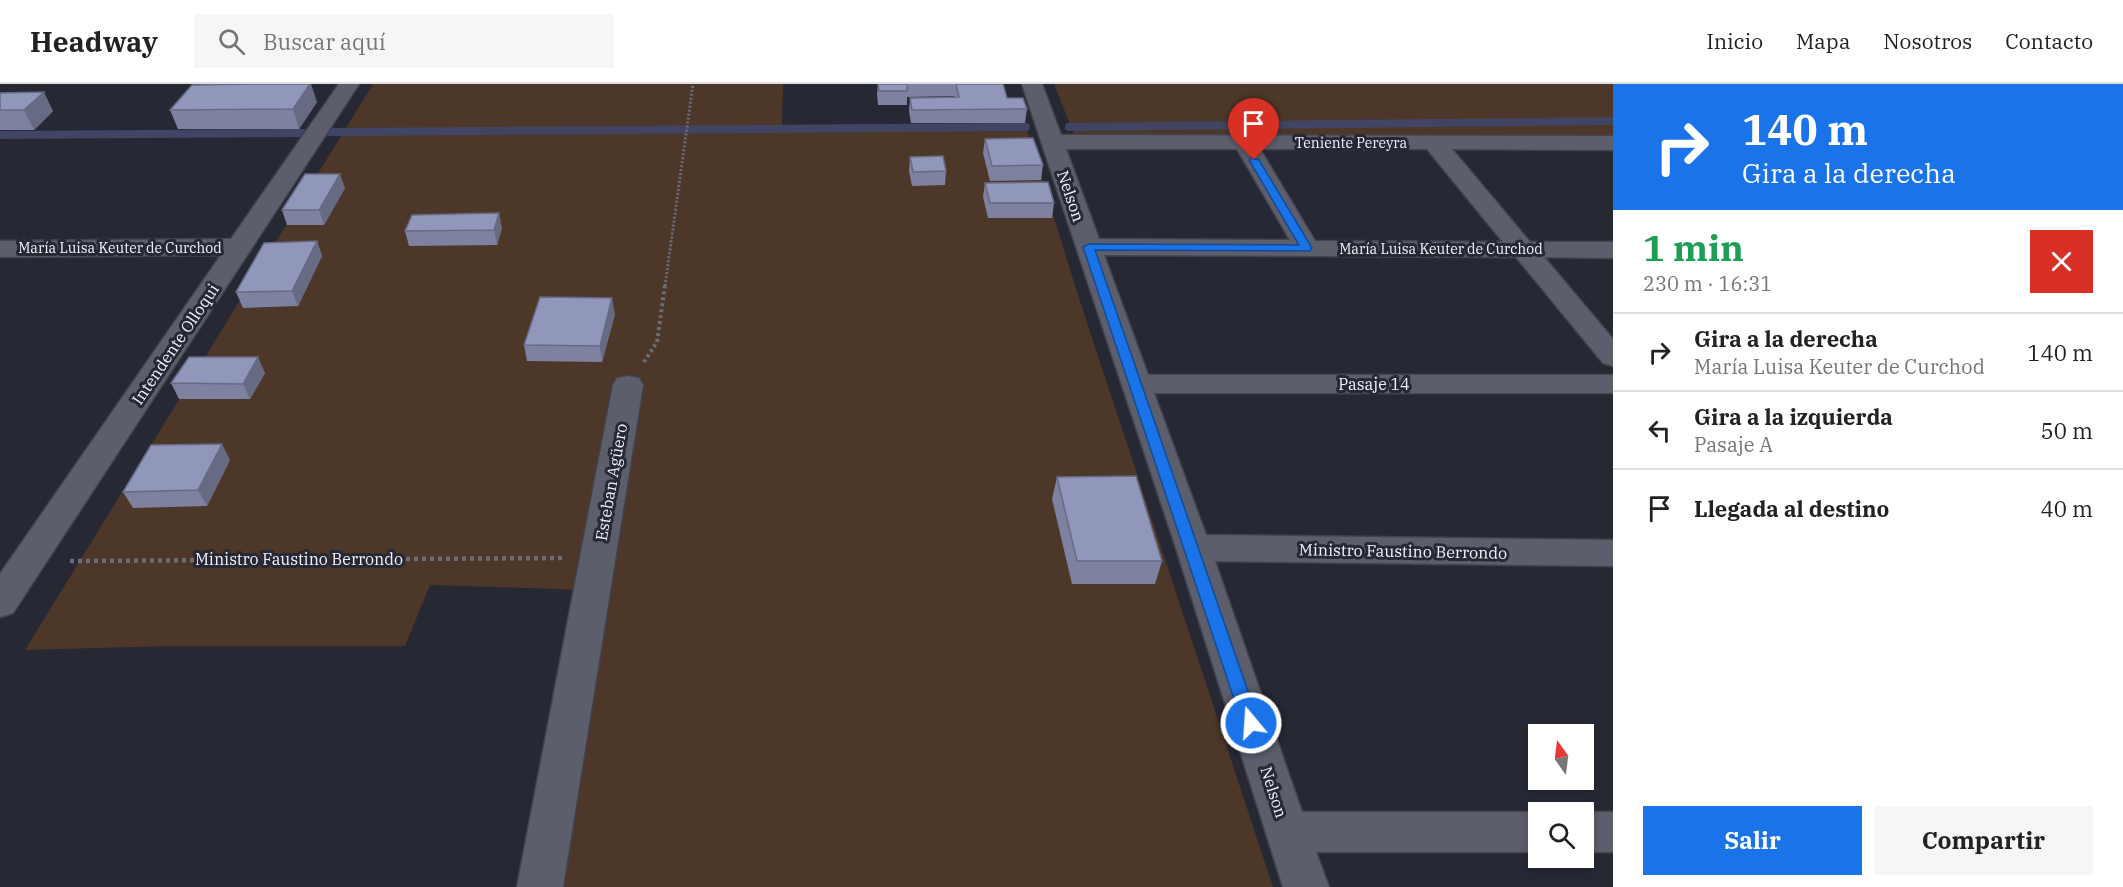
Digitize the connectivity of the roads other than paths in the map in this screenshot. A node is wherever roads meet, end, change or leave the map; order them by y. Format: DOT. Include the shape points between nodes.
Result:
graph roads {
  1 [pos="349,84"];
  2 [pos="1032,84"];
  3 [pos="1053,142"];
  4 [pos="1244,142"];
  5 [pos="1434,143"];
  6 [pos="1613,143"];
  7 [pos="241,247"];
  8 [pos="1089,247"];
  9 [pos="1307,248"];
  10 [pos="0,249"];
  11 [pos="1522,249"];
  12 [pos="1613,250"];
  13 [pos="1613,357"];
  14 [pos="1135,384"];
  15 [pos="1613,384"];
  16 [pos="628,385"];
  17 [pos="1193,548"];
  18 [pos="1613,553"];
  19 [pos="14,561"];
  20 [pos="0,603"];
  21 [pos="1287,832"];
  22 [pos="1528,832"];
  23 [pos="1594,832"];
  24 [pos="1613,832"];
  25 [pos="540,887"];
  26 [pos="1306,887"];
  1 -- 7 [label="street, Intendente Olloqui"];
  2 -- 3 [label="street, Nelson"];
  3 -- 4 [label="street, Teniente Pereyra"];
  3 -- 8 [label="street, Nelson"];
  4 -- 5 [label="street, Teniente Pereyra"];
  4 -- 9 [label="street"];
  5 -- 6 [label="street, Teniente Pereyra"];
  5 -- 11 [label="street"];
  7 -- 10 [label="street, María Luisa Keuter de Curchod"];
  7 -- 19 [label="street, Intendente Olloqui"];
  8 -- 9 [label="street, María Luisa Keuter de Curchod"];
  8 -- 14 [label="street, Nelson"];
  9 -- 11 [label="street, María Luisa Keuter de Curchod"];
  11 -- 12 [label="street, María Luisa Keuter de Curchod"];
  11 -- 13 [label="street"];
  14 -- 15 [label="street, Pasaje 14"];
  14 -- 17 [label="street, Nelson"];
  16 -- 25 [label="street, Esteban Agüero"];
  17 -- 18 [label="street, Ministro Faustino Berrondo"];
  17 -- 21 [label="street, Nelson"];
  19 -- 20 [label="street, Intendente Olloqui"];
  21 -- 22 [label="street"];
  21 -- 26 [label="street, Nelson"];
  23 -- 24 [label="street"];
}
